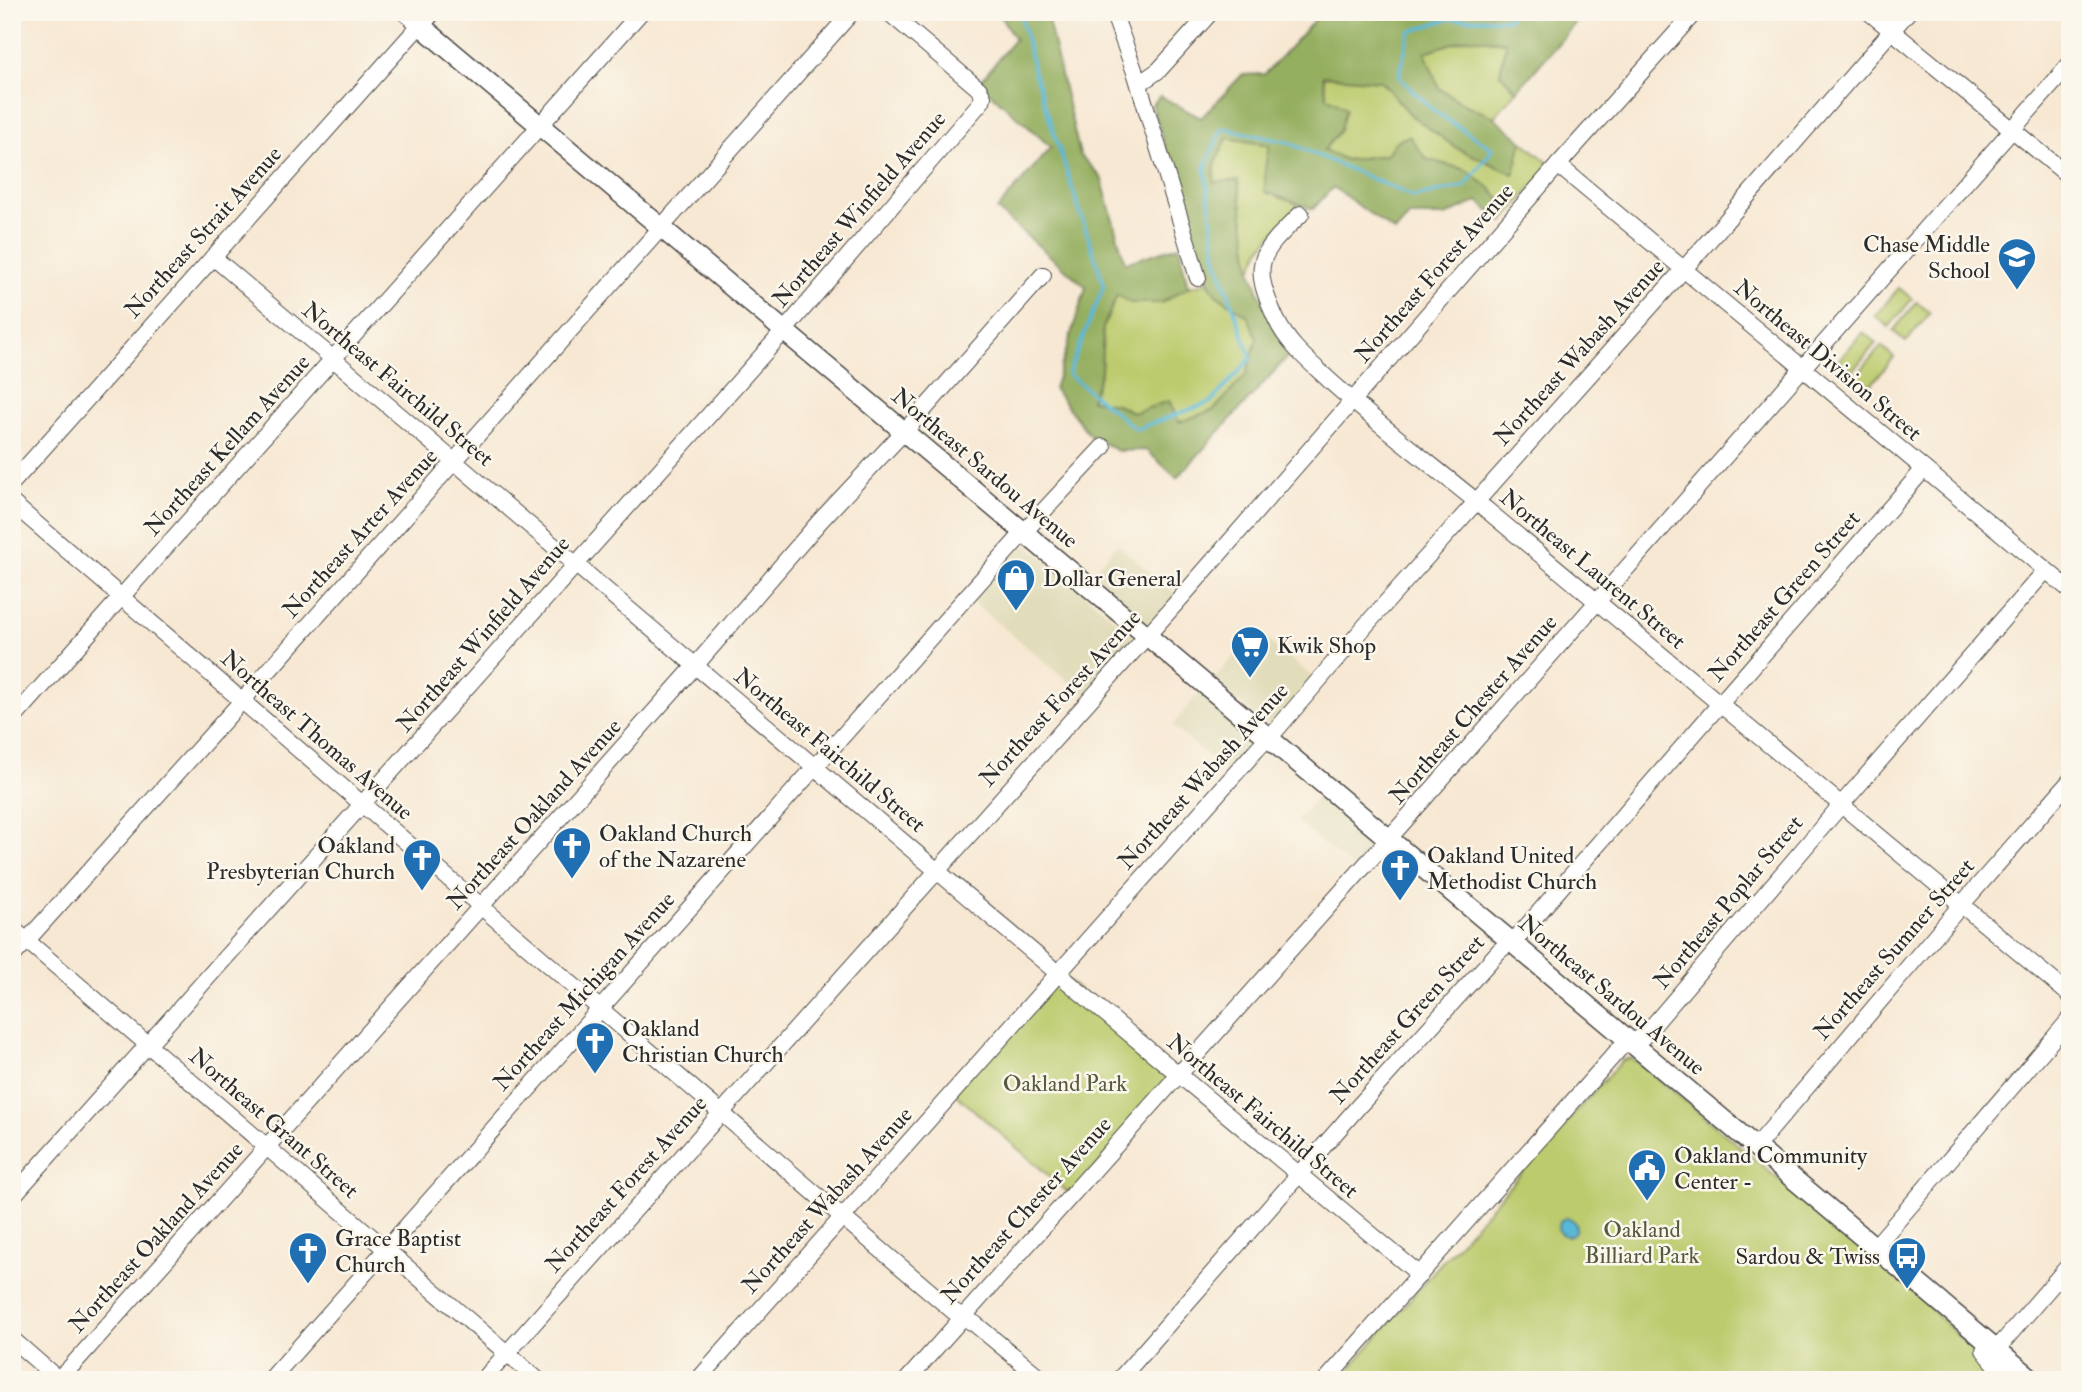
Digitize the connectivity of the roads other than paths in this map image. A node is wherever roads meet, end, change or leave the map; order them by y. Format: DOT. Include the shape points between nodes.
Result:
graph roads {
  1 [pos="404,12"];
  2 [pos="641,12"];
  3 [pos="852,12"];
  4 [pos="888,12"];
  5 [pos="1112,12"];
  6 [pos="1211,12"];
  7 [pos="1695,12"];
  8 [pos="1869,12"];
  9 [pos="1908,12"];
  10 [pos="425,19"];
  11 [pos="1892,31"];
  12 [pos="2070,64"];
  13 [pos="1139,84"];
  14 [pos="540,126"];
  15 [pos="2012,130"];
  16 [pos="1558,165"];
  17 [pos="2070,177"];
  18 [pos="1301,214"];
  19 [pos="660,227"];
  20 [pos="213,257"];
  21 [pos="1684,269"];
  22 [pos="1043,275"];
  23 [pos="1198,278"];
  24 [pos="784,331"];
  25 [pos="334,359"];
  26 [pos="1803,368"];
  27 [pos="1353,401"];
  28 [pos="904,431"];
  29 [pos="1103,447"];
  30 [pos="454,461"];
  31 [pos="1924,469"];
  32 [pos="12,484"];
  33 [pos="1476,501"];
  34 [pos="12,503"];
  35 [pos="1024,532"];
  36 [pos="575,564"];
  37 [pos="2046,570"];
  38 [pos="2070,590"];
  39 [pos="122,596"];
  40 [pos="1597,602"];
  41 [pos="1147,635"];
  42 [pos="695,666"];
  43 [pos="242,700"];
  44 [pos="1720,704"];
  45 [pos="12,720"];
  46 [pos="1268,737"];
  47 [pos="815,767"];
  48 [pos="2070,781"];
  49 [pos="363,804"];
  50 [pos="1841,806"];
  51 [pos="1389,838"];
  52 [pos="937,870"];
  53 [pos="1961,905"];
  54 [pos="481,907"];
  55 [pos="12,928"];
  56 [pos="27,940"];
  57 [pos="1510,941"];
  58 [pos="12,957"];
  59 [pos="1059,973"];
  60 [pos="2070,995"];
  61 [pos="600,1008"];
  62 [pos="2070,1019"];
  63 [pos="1632,1043"];
  64 [pos="148,1044"];
  65 [pos="1178,1074"];
  66 [pos="720,1112"];
  67 [pos="267,1147"];
  68 [pos="1755,1147"];
  69 [pos="1299,1174"];
  70 [pos="12,1197"];
  71 [pos="842,1217"];
  72 [pos="385,1248"];
  73 [pos="1874,1248"];
  74 [pos="2070,1264"];
  75 [pos="1420,1275"];
  76 [pos="962,1317"];
  77 [pos="12,1339"];
  78 [pos="507,1352"];
  79 [pos="1994,1353"];
  80 [pos="2011,1373"];
  81 [pos="58,1379"];
  82 [pos="270,1380"];
  83 [pos="483,1380"];
  84 [pos="538,1380"];
  85 [pos="698,1380"];
  86 [pos="906,1380"];
  87 [pos="1043,1380"];
  88 [pos="1119,1380"];
  89 [pos="1326,1380"];
  90 [pos="2033,1380"];
  91 [pos="2040,1380"];
  1 -- 10 [label="street, Northeast Sardou Avenue"];
  2 -- 14 [label="street, Northeast Kellam Avenue"];
  3 -- 19 [label="street, Northeast Arter Avenue"];
  4 -- 24 [label="street, Northeast Winfield Avenue" via="979,89 982,101"];
  5 -- 13 [label="street"];
  6 -- 13 [label="street" via="1159,69"];
  7 -- 16 [label="street, Northeast Forest Avenue"];
  8 -- 11 [label="street"];
  9 -- 11 [label="street, Northeast Wabash Avenue"];
  10 -- 14 [label="main road, Northeast Sardou Avenue"];
  10 -- 20 [label="street, Northeast Strait Avenue"];
  11 -- 15 [label="street"];
  11 -- 21 [label="street, Northeast Wabash Avenue"];
  12 -- 15 [label="street, Northeast Chester Avenue"];
  13 -- 23 [label="street"];
  14 -- 19 [label="main road, Northeast Sardou Avenue"];
  14 -- 25 [label="street, Northeast Kellam Avenue"];
  15 -- 17 [label="street"];
  15 -- 26 [label="street, Northeast Chester Avenue"];
  16 -- 21 [label="street, Northeast Division Street"];
  16 -- 27 [label="street, Northeast Forest Avenue"];
  18 -- 27 [label="street, Northeast Laurent Street" via="1270,245 1262,261 1262,281 1285,335"];
  19 -- 24 [label="main road, Northeast Sardou Avenue"];
  19 -- 30 [label="street, Northeast Arter Avenue"];
  20 -- 25 [label="street, Northeast Fairchild Street"];
  20 -- 32 [label="street, Northeast Strait Avenue"];
  21 -- 26 [label="street, Northeast Division Street"];
  21 -- 33 [label="street, Northeast Wabash Avenue"];
  22 -- 28 [label="street, Northeast Oakland Avenue"];
  24 -- 28 [label="main road, Northeast Sardou Avenue"];
  24 -- 36 [label="street, Northeast Winfield Avenue"];
  25 -- 30 [label="street, Northeast Fairchild Street"];
  25 -- 39 [label="street, Northeast Kellam Avenue"];
  26 -- 31 [label="street, Northeast Division Street"];
  26 -- 40 [label="street, Northeast Chester Avenue"];
  27 -- 33 [label="street, Northeast Laurent Street"];
  27 -- 41 [label="street, Northeast Forest Avenue"];
  28 -- 35 [label="main road, Northeast Sardou Avenue"];
  28 -- 42 [label="street, Northeast Oakland Avenue"];
  29 -- 35 [label="street, Northeast Michigan Avenue"];
  30 -- 36 [label="street, Northeast Fairchild Street"];
  30 -- 43 [label="street, Northeast Arter Avenue"];
  31 -- 37 [label="street, Northeast Division Street"];
  31 -- 44 [label="street, Northeast Green Street"];
  33 -- 40 [label="street, Northeast Laurent Street"];
  33 -- 46 [label="street, Northeast Wabash Avenue"];
  34 -- 39 [label="street, Northeast Thomas Avenue"];
  35 -- 41 [label="main road, Northeast Sardou Avenue"];
  35 -- 47 [label="street, Northeast Michigan Avenue"];
  36 -- 42 [label="street, Northeast Fairchild Street"];
  36 -- 49 [label="street, Northeast Winfield Avenue"];
  37 -- 38 [label="street, Northeast Division Street"];
  37 -- 50 [label="street, Northeast Poplar Street"];
  39 -- 43 [label="street, Northeast Thomas Avenue"];
  39 -- 45 [label="street, Northeast Kellam Avenue"];
  40 -- 44 [label="street, Northeast Laurent Street"];
  40 -- 51 [label="street, Northeast Chester Avenue"];
  41 -- 46 [label="main road, Northeast Sardou Avenue"];
  41 -- 52 [label="street, Northeast Forest Avenue"];
  42 -- 47 [label="street, Northeast Fairchild Street"];
  42 -- 54 [label="street, Northeast Oakland Avenue"];
  43 -- 49 [label="street, Northeast Thomas Avenue"];
  43 -- 56 [label="street, Northeast Arter Avenue"];
  44 -- 50 [label="street, Northeast Laurent Street"];
  44 -- 57 [label="street, Northeast Green Street"];
  46 -- 51 [label="main road, Northeast Sardou Avenue"];
  46 -- 59 [label="street, Northeast Wabash Avenue"];
  47 -- 52 [label="street, Northeast Fairchild Street"];
  47 -- 61 [label="street, Northeast Michigan Avenue"];
  48 -- 53 [label="street, Northeast Sumner Street"];
  49 -- 54 [label="street, Northeast Thomas Avenue"];
  49 -- 64 [label="street, Northeast Winfield Avenue"];
  50 -- 53 [label="street, Northeast Laurent Street"];
  50 -- 63 [label="street, Northeast Poplar Street" via="1644,1036"];
  51 -- 57 [label="main road, Northeast Sardou Avenue"];
  51 -- 65 [label="street, Northeast Chester Avenue"];
  52 -- 59 [label="street, Northeast Fairchild Street"];
  52 -- 66 [label="street, Northeast Forest Avenue"];
  53 -- 60 [label="street, Northeast Laurent Street"];
  53 -- 68 [label="street, Northeast Sumner Street"];
  54 -- 61 [label="street, Northeast Thomas Avenue"];
  54 -- 67 [label="street, Northeast Oakland Avenue"];
  55 -- 56 [label="street, Northeast Grant Street"];
  56 -- 58 [label="street, Northeast Arter Avenue"];
  56 -- 64 [label="street, Northeast Grant Street"];
  57 -- 63 [label="main road, Northeast Sardou Avenue"];
  57 -- 69 [label="street, Northeast Green Street"];
  59 -- 65 [label="street, Northeast Fairchild Street"];
  59 -- 71 [label="street, Northeast Wabash Avenue"];
  61 -- 66 [label="street, Northeast Thomas Avenue"];
  61 -- 72 [label="street, Northeast Michigan Avenue"];
  62 -- 73 [label="street"];
  63 -- 68 [label="main road, Northeast Sardou Avenue"];
  63 -- 75 [label="street, Northeast Poplar Street" via="1620,1048"];
  64 -- 67 [label="street, Northeast Grant Street"];
  64 -- 70 [label="street, Northeast Winfield Avenue"];
  65 -- 69 [label="street, Northeast Fairchild Street"];
  65 -- 76 [label="street, Northeast Chester Avenue"];
  66 -- 71 [label="street, Northeast Thomas Avenue"];
  66 -- 78 [label="street, Northeast Forest Avenue"];
  67 -- 72 [label="street, Northeast Grant Street"];
  67 -- 81 [label="street, Northeast Oakland Avenue"];
  68 -- 73 [label="main road, Northeast Sardou Avenue"];
  69 -- 75 [label="street, Northeast Fairchild Street"];
  69 -- 88 [label="street, Northeast Green Street"];
  71 -- 76 [label="street, Northeast Thomas Avenue"];
  71 -- 85 [label="street, Northeast Wabash Avenue"];
  72 -- 78 [label="street, Northeast Grant Street"];
  72 -- 82 [label="street, Northeast Michigan Avenue"];
  73 -- 79 [label="main road, Northeast Sardou Avenue"];
  74 -- 79 [label="street"];
  75 -- 89 [label="street, Northeast Poplar Street"];
  76 -- 86 [label="street, Northeast Chester Avenue"];
  76 -- 87 [label="street, Northeast Thomas Avenue"];
  77 -- 81 [label="street"];
  78 -- 83 [label="street, Northeast Forest Avenue"];
  78 -- 84 [label="street, Northeast Grant Street"];
  79 -- 80 [label="main road, Northeast Sardou Avenue"];
  80 -- 90 [label="main road, Northeast Sardou Avenue"];
  80 -- 91 [label="street, Northeast Sardou Avenue"];
}
